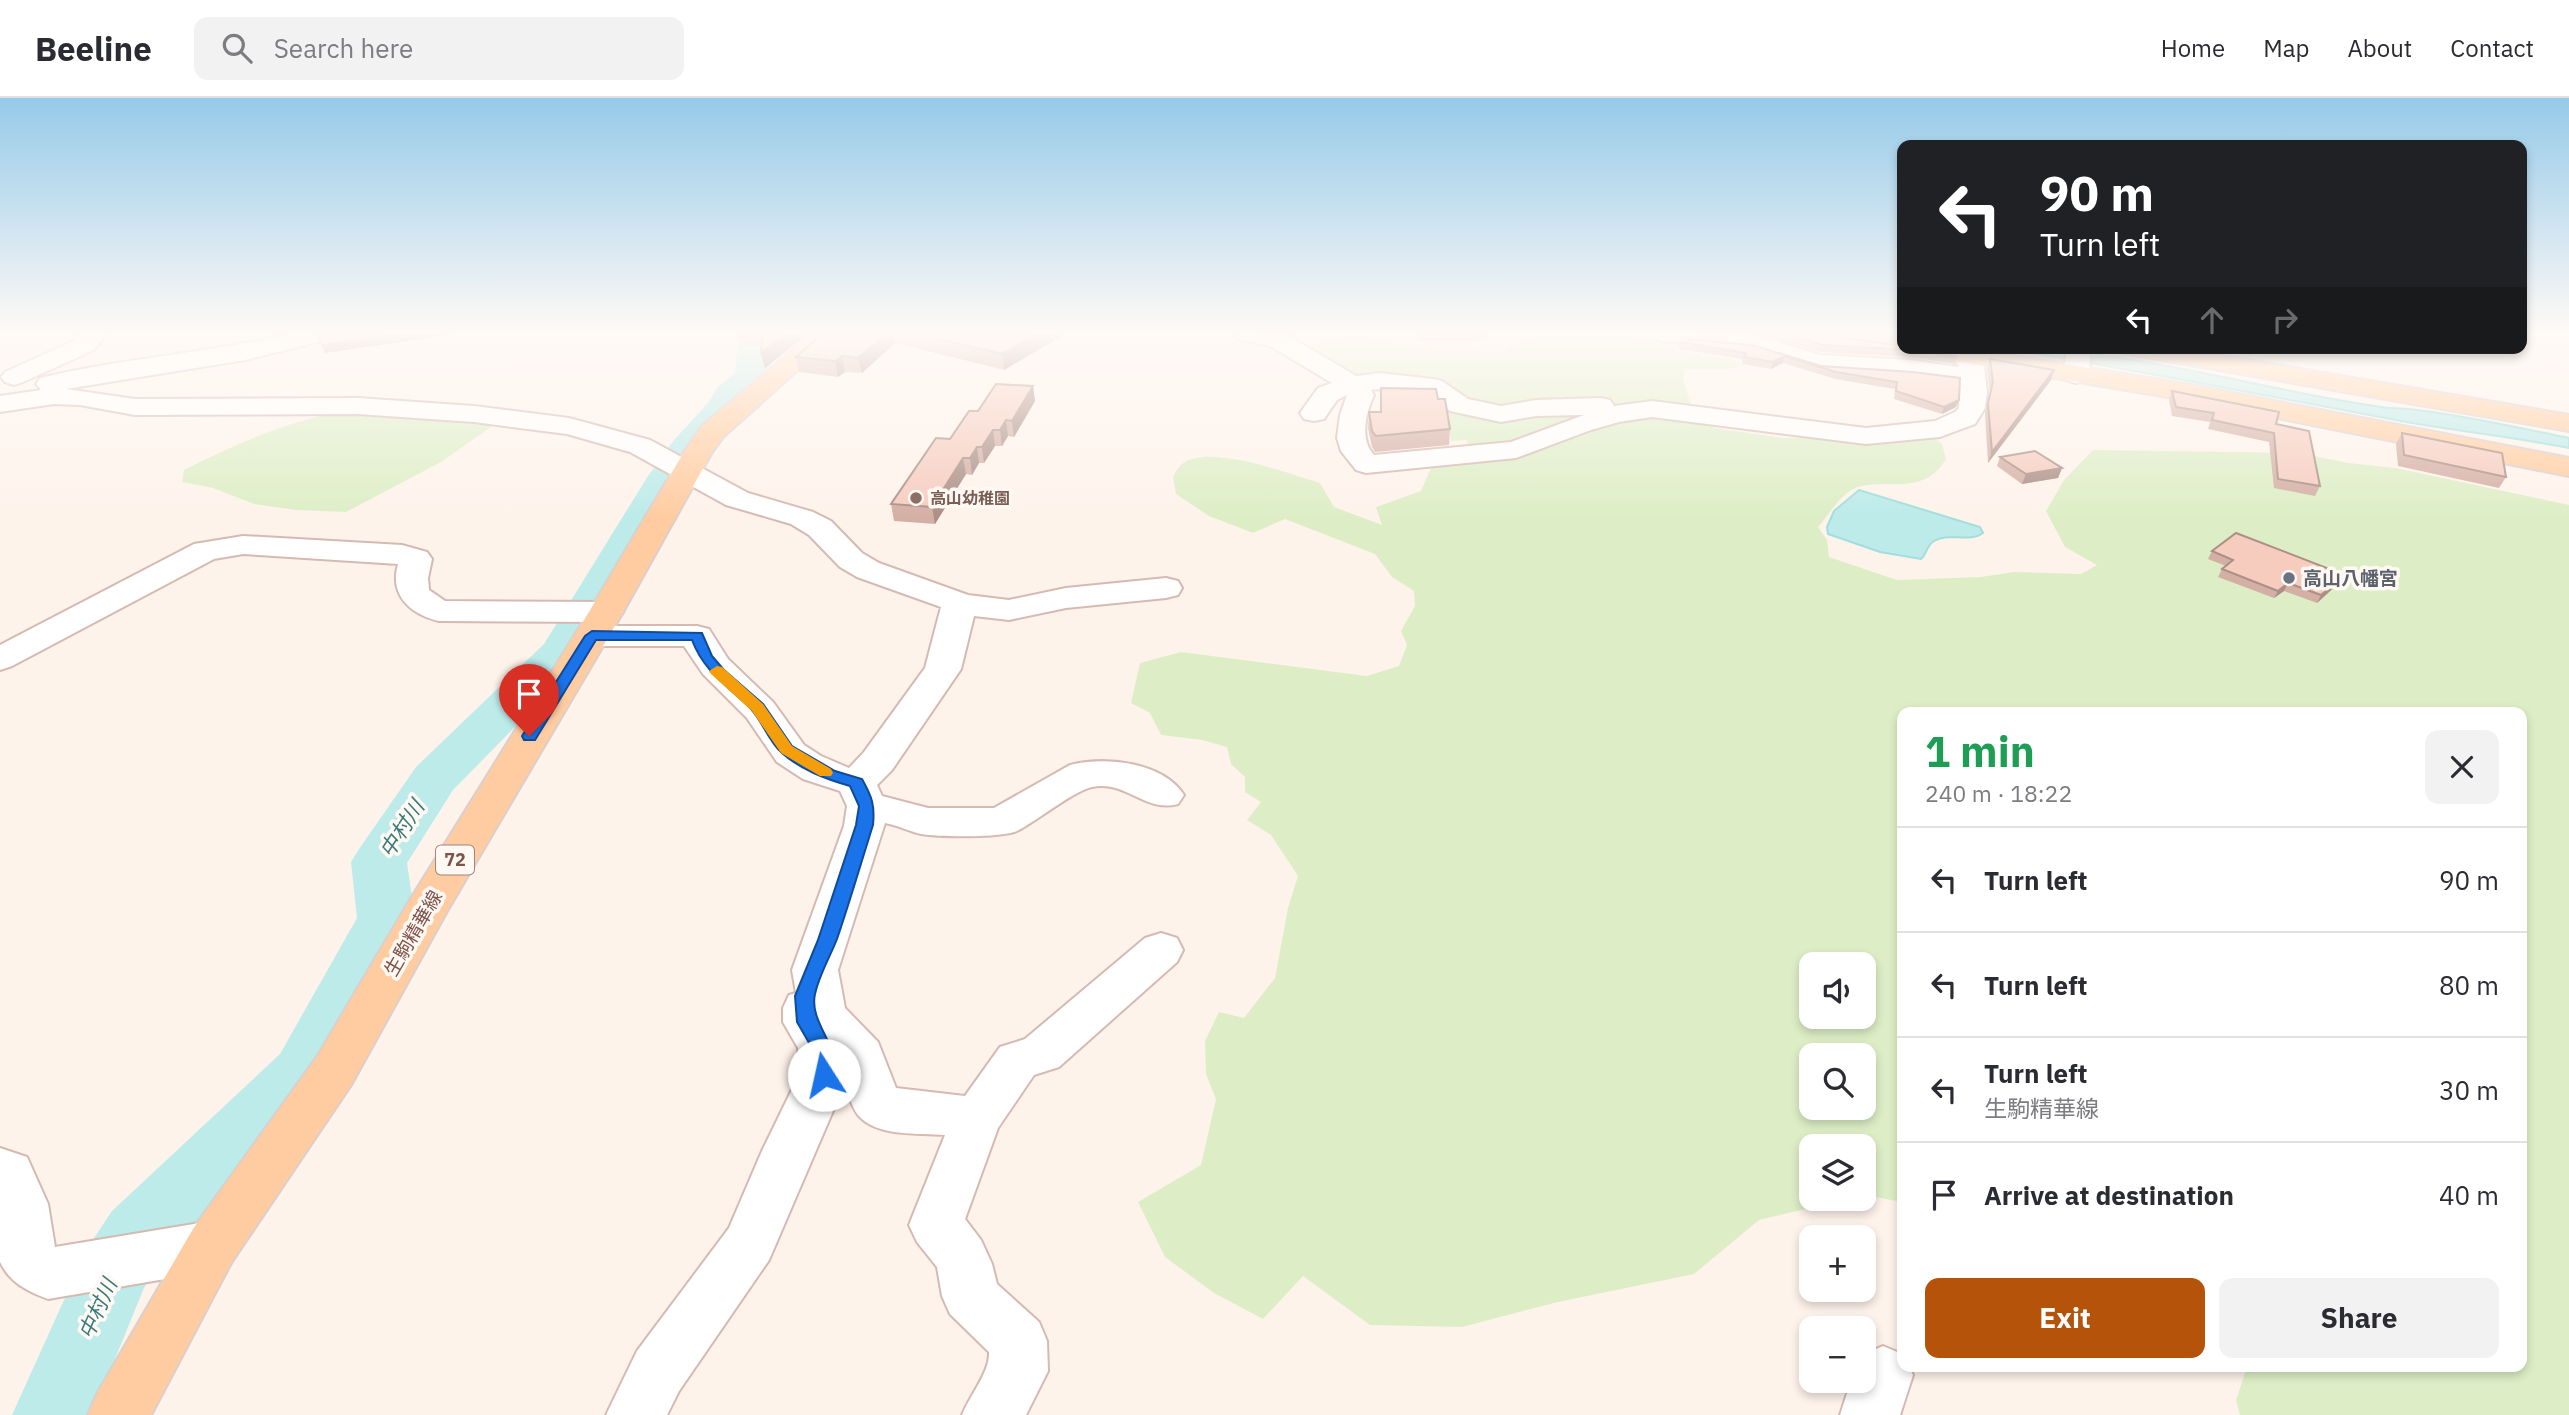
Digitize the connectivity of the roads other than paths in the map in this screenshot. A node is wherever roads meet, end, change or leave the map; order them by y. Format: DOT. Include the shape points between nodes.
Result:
graph roads {
  1 [pos="4,395"];
  2 [pos="754,395"];
  3 [pos="1326,395"];
  4 [pos="1361,395"];
  5 [pos="1445,395"];
  6 [pos="1974,395"];
  7 [pos="2204,395"];
  8 [pos="2409,395"];
  9 [pos="1652,409"];
  10 [pos="1314,413"];
  11 [pos="2569,423"];
  12 [pos="675,463"];
  13 [pos="2569,467"];
  14 [pos="1166,588"];
  15 [pos="957,602"];
  16 [pos="599,624"];
  17 [pos="0,659"];
  18 [pos="862,794"];
  19 [pos="1164,795"];
  20 [pos="1161,950"];
  21 [pos="815,970"];
  22 [pos="976,1120"];
  23 [pos="0,1170"];
  24 [pos="212,1246"];
  25 [pos="118,1415"];
  26 [pos="636,1415"];
  27 [pos="992,1415"];
  1 -- 12 [label="street" via="0,404 54,396 135,407 358,405 474,414 612,436"];
  2 -- 12 [label="main road, 生駒精華線 / 72"];
  3 -- 10 [label="street"];
  4 -- 9 [label="street" via="1352,425 1353,445 1366,464 1516,450 1581,424"];
  5 -- 9 [label="street" via="1459,405 1501,414 1609,405"];
  6 -- 9 [label="street" via="1965,418 1940,429 1866,436"];
  7 -- 13 [label="main road"];
  8 -- 11 [label="main road"];
  12 -- 15 [label="street" via="737,499 820,527 851,560 868,570"];
  12 -- 16 [label="main road, 生駒精華線 / 72"];
  14 -- 15 [label="street" via="1066,598 1009,610"];
  15 -- 18 [label="street" via="943,669 878,761"];
  16 -- 17 [label="street" via="439,611 412,592 410,577 416,559 402,555 225,546 185,559"];
  16 -- 18 [label="street" via="697,636 705,657 758,708 786,749"];
  16 -- 24 [label="main road, 生駒精華線 / 72" via="334,1071"];
  18 -- 19 [label="street" via="923,821 1001,822 1084,774 1133,776"];
  18 -- 21 [label="street" via="864,825"];
  20 -- 22 [label="street" via="1042,1052 1017,1061"];
  21 -- 22 [label="street" via="822,1008 831,1025 861,1056 875,1100 886,1109"];
  21 -- 26 [label="street" via="805,996 807,1022 822,1047 824,1075 750,1243 658,1371"];
  22 -- 27 [label="street" via="936,1226 967,1266 970,1296 1018,1341 1019,1371"];
  23 -- 24 [label="street" via="8,1173 27,1219 26,1258 48,1275"];
  24 -- 25 [label="main road, 生駒精華線 / 72"];
}
